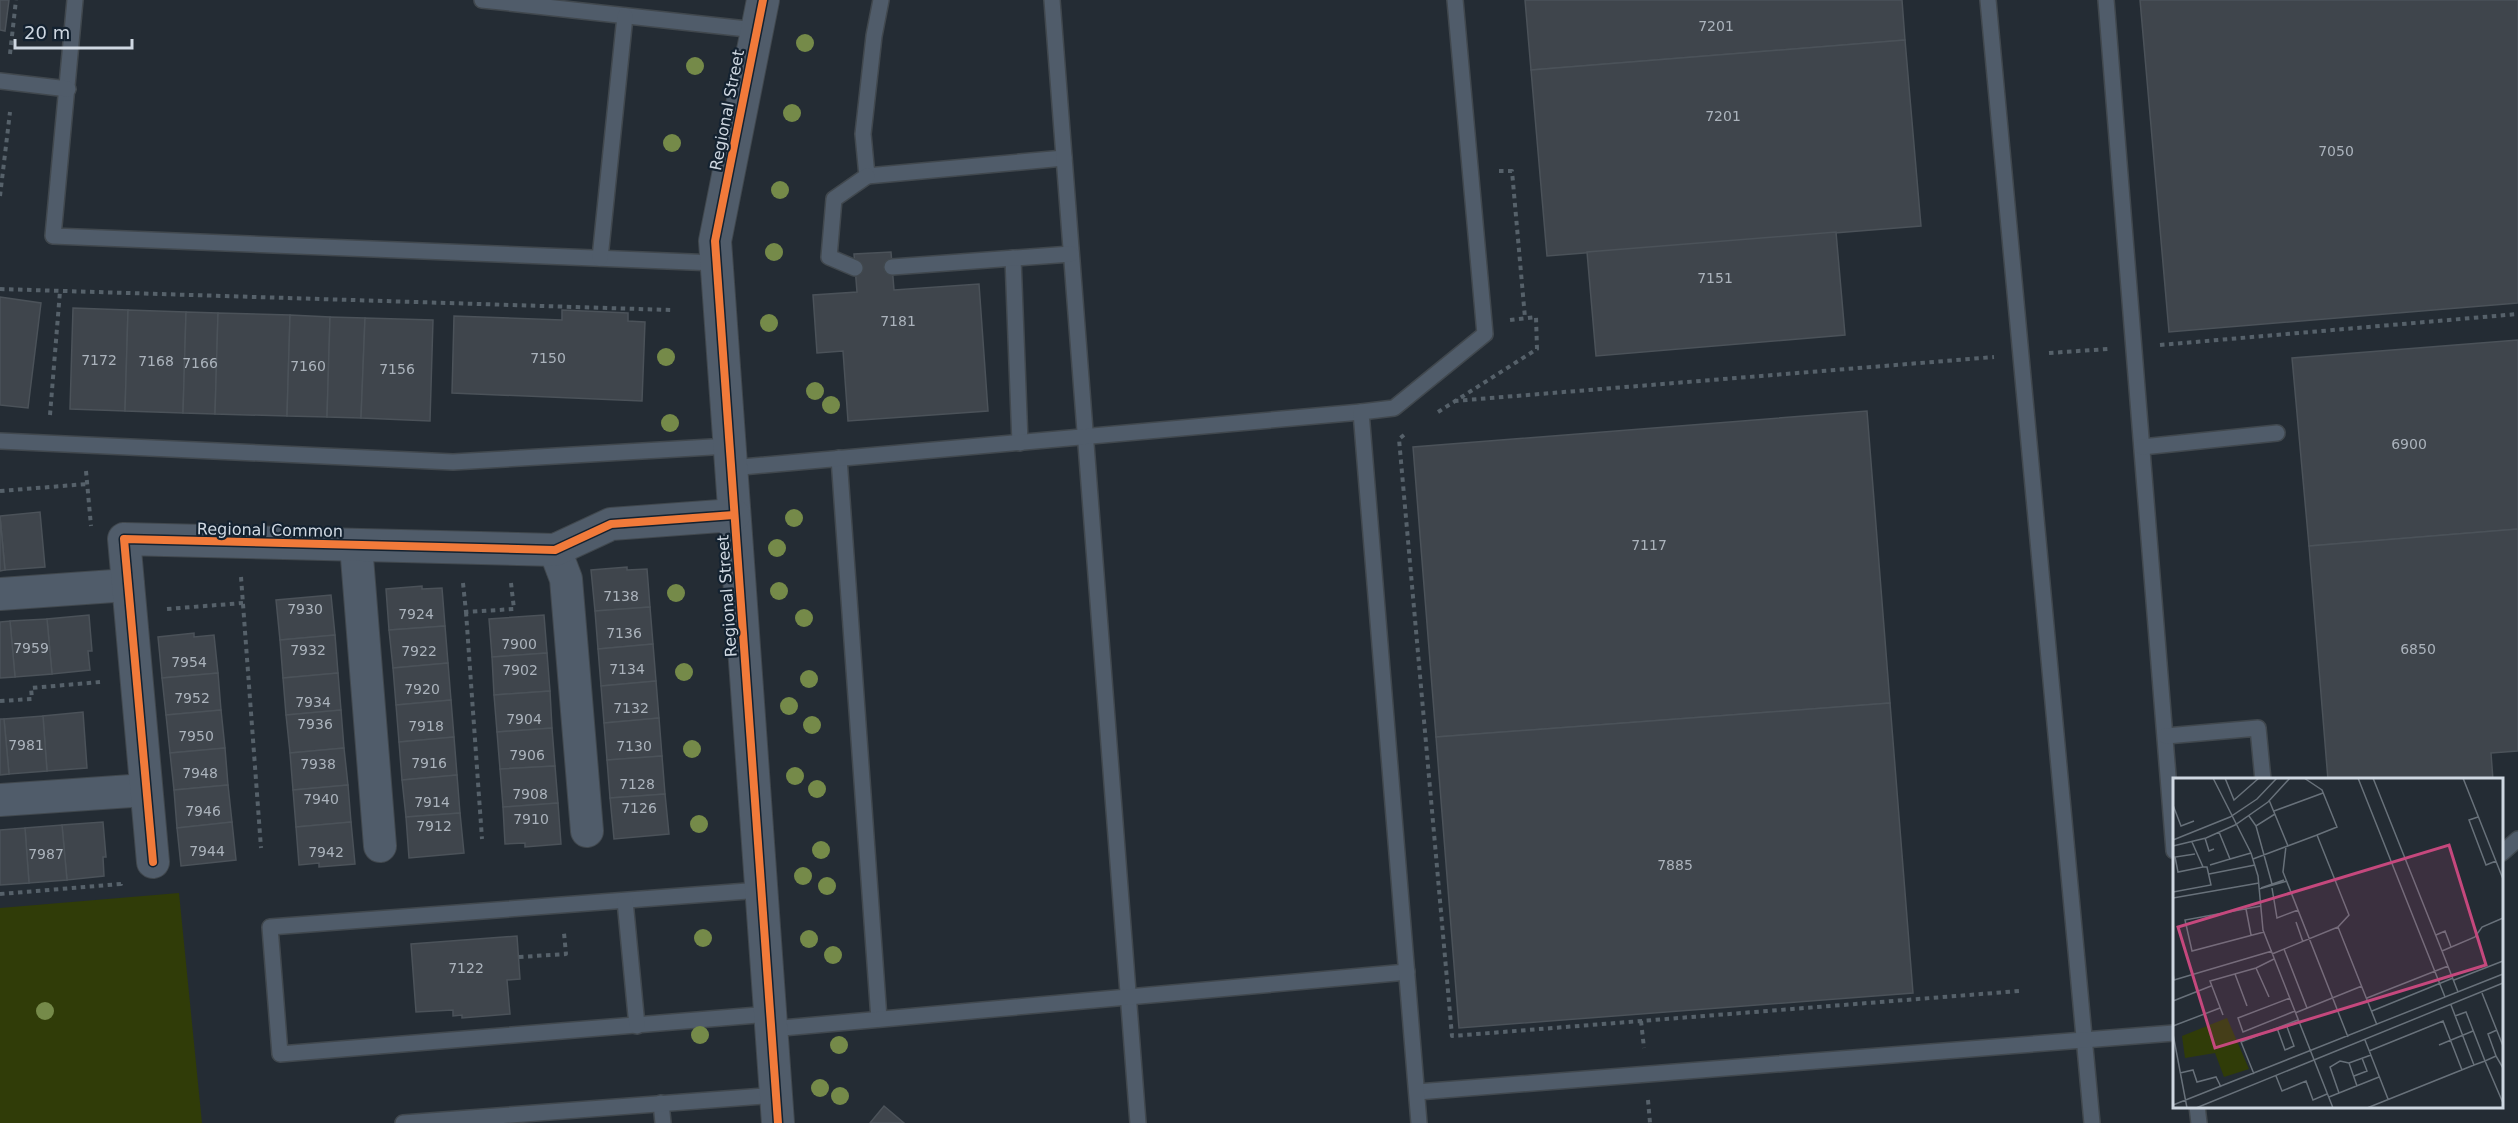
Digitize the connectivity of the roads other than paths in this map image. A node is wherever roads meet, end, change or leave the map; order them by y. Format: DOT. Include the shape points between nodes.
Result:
graph roads {
  1 [pos="75,0"];
  2 [pos="482,0"];
  3 [pos="763,0"];
  4 [pos="881,0"];
  5 [pos="1052,0"];
  6 [pos="1455,0"];
  7 [pos="1988,0"];
  8 [pos="2106,0"];
  9 [pos="625,16"];
  10 [pos="756,30"];
  11 [pos="1,81"];
  12 [pos="68,89"];
  13 [pos="1064,158"];
  14 [pos="867,176"];
  15 [pos="1071,254"];
  16 [pos="600,258"];
  17 [pos="1013,258"];
  18 [pos="716,263"];
  19 [pos="855,267"];
  20 [pos="892,267"];
  21 [pos="1361,412"];
  22 [pos="2277,432"];
  23 [pos="1085,436"];
  24 [pos="0,441"];
  25 [pos="1020,443"];
  26 [pos="2142,447"];
  27 [pos="730,457"];
  28 [pos="839,458"];
  29 [pos="734,515"];
  30 [pos="356,545"];
  31 [pos="555,550"];
  32 [pos="0,594"];
  33 [pos="129,598"];
  34 [pos="2166,736"];
  35 [pos="2263,778"];
  36 [pos="146,790"];
  37 [pos="0,800"];
  38 [pos="2173,825"];
  39 [pos="587,831"];
  40 [pos="2518,839"];
  41 [pos="380,846"];
  42 [pos="2503,852"];
  43 [pos="153,862"];
  44 [pos="761,890"];
  45 [pos="625,901"];
  46 [pos="1407,972"];
  47 [pos="1128,996"];
  48 [pos="879,1019"];
  49 [pos="770,1022"];
  50 [pos="637,1026"];
  51 [pos="2173,1033"];
  52 [pos="2084,1039"];
  53 [pos="1417,1092"];
  54 [pos="661,1103"];
  55 [pos="2197,1108"];
  56 [pos="777,1109"];
  57 [pos="573,1117"];
  58 [pos="403,1123"];
  59 [pos="663,1123"];
  60 [pos="1138,1123"];
  61 [pos="1419,1123"];
  62 [pos="2092,1123"];
  63 [pos="2199,1123"];
  1 -- 12 [label="lane"];
  2 -- 9 [label="lane"];
  3 -- 10 [label="street, Regional Street"];
  4 -- 14 [label="lane" via="863,134"];
  5 -- 13 [label="lane"];
  6 -- 21 [label="lane" via="1485,334 1394,408"];
  7 -- 52 [label="lane"];
  8 -- 26 [label="lane"];
  9 -- 10 [label="lane"];
  9 -- 16 [label="lane"];
  10 -- 18 [label="street, Regional Street" via="715,241"];
  11 -- 12 [label="lane"];
  12 -- 16 [label="lane" via="53,236"];
  13 -- 14 [label="lane"];
  13 -- 15 [label="lane"];
  14 -- 19 [label="lane" via="834,199 829,257"];
  15 -- 17 [label="lane"];
  15 -- 23 [label="lane"];
  16 -- 18 [label="lane"];
  17 -- 20 [label="lane"];
  17 -- 25 [label="lane"];
  18 -- 27 [label="street, Regional Street"];
  21 -- 23 [label="lane"];
  21 -- 46 [label="lane"];
  22 -- 26 [label="lane"];
  23 -- 25 [label="lane"];
  23 -- 47 [label="lane"];
  24 -- 27 [label="lane" via="453,462"];
  25 -- 28 [label="lane"];
  26 -- 34 [label="lane"];
  27 -- 28 [label="lane"];
  27 -- 29 [label="street, Regional Street"];
  28 -- 48 [label="lane"];
  29 -- 31 [label="street, Regional Common" via="610,524"];
  29 -- 44 [label="street, Regional Street"];
  30 -- 31 [label="street, Regional Common"];
  30 -- 33 [label="street, Regional Common" via="124,539"];
  30 -- 41 [label="street, Regional Common"];
  31 -- 39 [label="street" via="566,579"];
  32 -- 33 [label="street"];
  33 -- 36 [label="street, Regional Common"];
  34 -- 35 [label="lane" via="2259,728"];
  34 -- 38 [label="lane"];
  36 -- 37 [label="street"];
  36 -- 43 [label="street, Regional Common"];
  40 -- 42 [label="lane"];
  44 -- 45 [label="lane"];
  44 -- 49 [label="street, Regional Street"];
  45 -- 50 [label="lane"];
  45 -- 50 [label="lane" via="270,927 280,1054"];
  46 -- 47 [label="lane"];
  46 -- 53 [label="lane"];
  47 -- 48 [label="lane"];
  47 -- 60 [label="lane"];
  48 -- 49 [label="lane"];
  49 -- 50 [label="lane"];
  49 -- 56 [label="street, Regional Street"];
  51 -- 52 [label="lane"];
  52 -- 53 [label="lane"];
  52 -- 62 [label="lane"];
  53 -- 61 [label="lane"];
  54 -- 56 [label="lane"];
  54 -- 57 [label="lane"];
  54 -- 59 [label="lane"];
  55 -- 63 [label="lane"];
  57 -- 58 [label="lane"];
}
